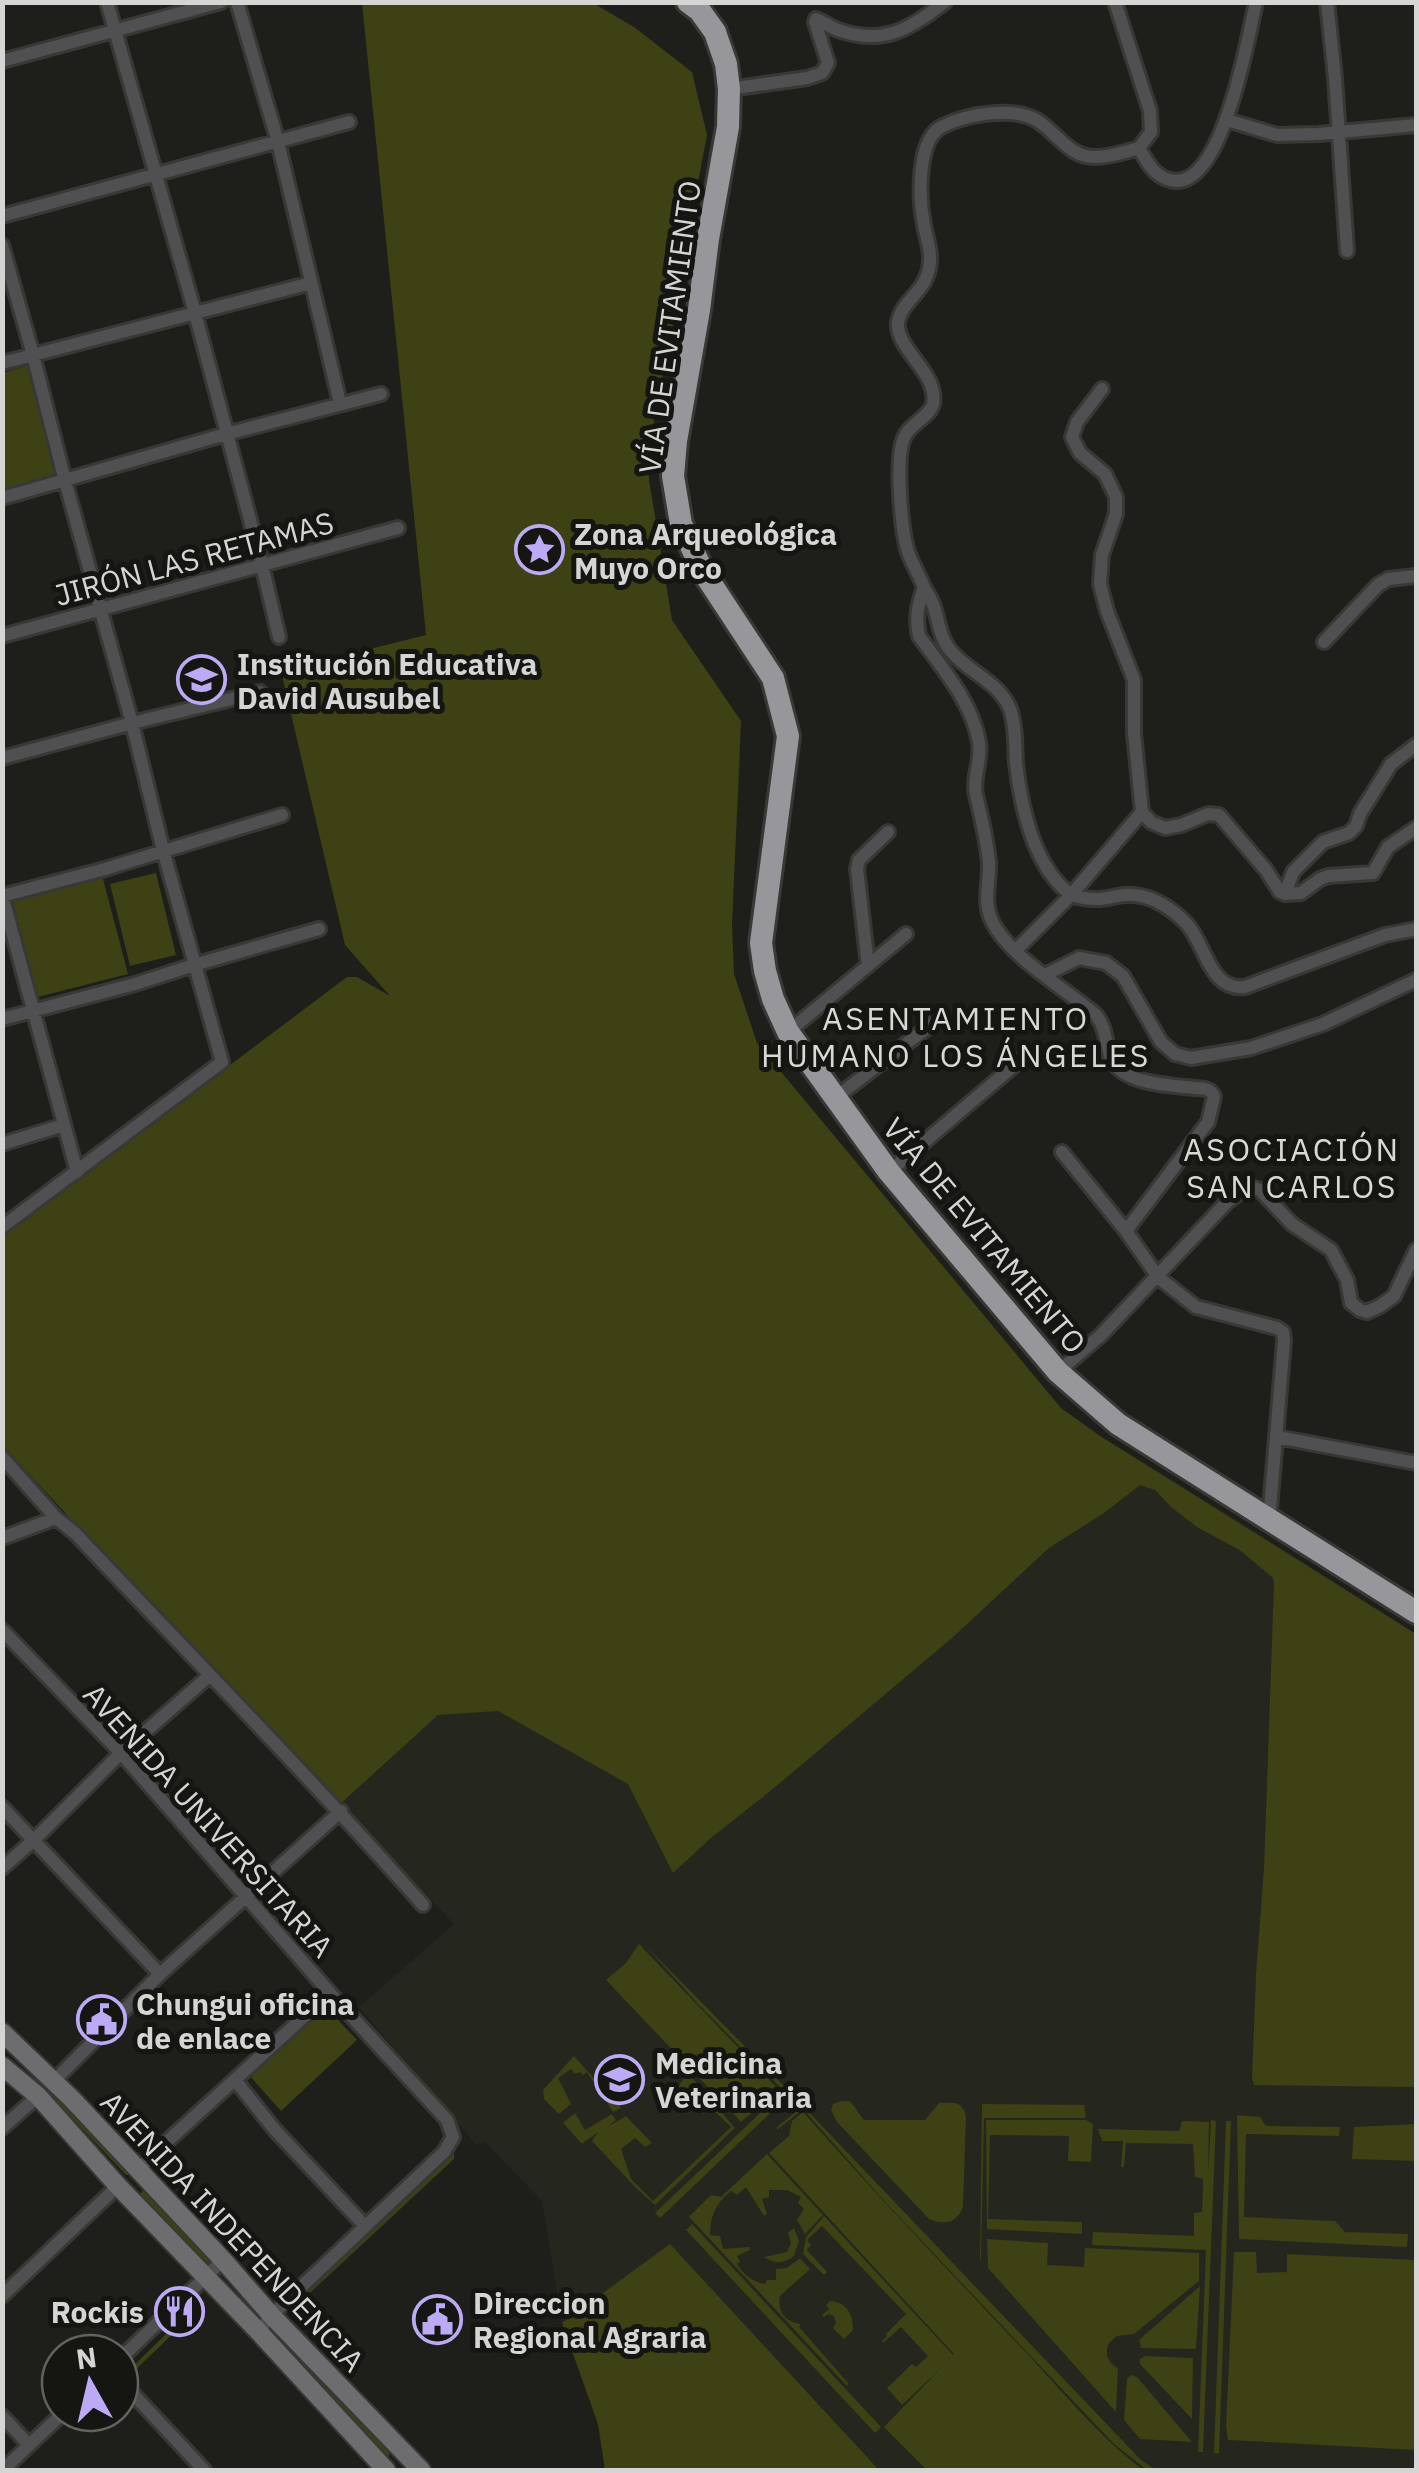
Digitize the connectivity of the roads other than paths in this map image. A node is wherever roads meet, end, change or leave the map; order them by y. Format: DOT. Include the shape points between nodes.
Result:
graph roads {
  1 [pos="107,2"];
  2 [pos="221,2"];
  3 [pos="237,2"];
  4 [pos="688,2"];
  5 [pos="945,2"];
  6 [pos="1116,2"];
  7 [pos="1256,2"];
  8 [pos="1327,2"];
  9 [pos="114,31"];
  10 [pos="2,61"];
  11 [pos="729,89"];
  12 [pos="1227,120"];
  13 [pos="349,122"];
  14 [pos="1416,125"];
  15 [pos="1338,132"];
  16 [pos="278,142"];
  17 [pos="1140,148"];
  18 [pos="155,175"];
  19 [pos="2,216"];
  20 [pos="2,245"];
  21 [pos="1347,250"];
  22 [pos="311,283"];
  23 [pos="194,313"];
  24 [pos="33,354"];
  25 [pos="2,362"];
  26 [pos="1102,389"];
  27 [pos="381,394"];
  28 [pos="340,404"];
  29 [pos="226,434"];
  30 [pos="65,480"];
  31 [pos="2,498"];
  32 [pos="398,528"];
  33 [pos="262,565"];
  34 [pos="1416,576"];
  35 [pos="924,586"];
  36 [pos="100,609"];
  37 [pos="2,636"];
  38 [pos="279,636"];
  39 [pos="1324,642"];
  40 [pos="260,692"];
  41 [pos="132,723"];
  42 [pos="1416,745"];
  43 [pos="2,758"];
  44 [pos="1142,812"];
  45 [pos="282,815"];
  46 [pos="1416,828"];
  47 [pos="888,832"];
  48 [pos="162,850"];
  49 [pos="1285,894"];
  50 [pos="2,896"];
  51 [pos="1070,896"];
  52 [pos="320,930"];
  53 [pos="1416,930"];
  54 [pos="906,934"];
  55 [pos="1016,950"];
  56 [pos="194,965"];
  57 [pos="868,966"];
  58 [pos="1046,975"];
  59 [pos="1416,980"];
  60 [pos="33,1010"];
  61 [pos="940,1018"];
  62 [pos="2,1019"];
  63 [pos="788,1032"];
  64 [pos="1024,1056"];
  65 [pos="835,1098"];
  66 [pos="64,1125"];
  67 [pos="2,1144"];
  68 [pos="1062,1152"];
  69 [pos="76,1172"];
  70 [pos="889,1172"];
  71 [pos="2,1227"];
  72 [pos="1126,1231"];
  73 [pos="1416,1250"];
  74 [pos="1158,1277"];
  75 [pos="1058,1372"];
  76 [pos="1278,1437"];
  77 [pos="2,1457"];
  78 [pos="1416,1464"];
  79 [pos="56,1518"];
  80 [pos="1268,1520"];
  81 [pos="2,1538"];
  82 [pos="1416,1612"];
  83 [pos="2,1630"];
  84 [pos="209,1676"];
  85 [pos="120,1754"];
  86 [pos="2,1807"];
  87 [pos="341,1812"];
  88 [pos="34,1840"];
  89 [pos="2,1868"];
  90 [pos="246,1896"];
  91 [pos="423,1905"];
  92 [pos="160,1974"];
  93 [pos="330,1994"];
  94 [pos="2,2032"];
  95 [pos="2,2066"];
  96 [pos="54,2080"];
  97 [pos="235,2080"];
  98 [pos="38,2096"];
  99 [pos="2,2128"];
  100 [pos="138,2171"];
  101 [pos="118,2186"];
  102 [pos="365,2226"];
  103 [pos="223,2260"];
  104 [pos="205,2278"];
  105 [pos="2,2296"];
  106 [pos="272,2316"];
  107 [pos="258,2330"];
  108 [pos="140,2339"];
  109 [pos="348,2395"];
  110 [pos="140,2402"];
  111 [pos="331,2412"];
  112 [pos="2,2416"];
  113 [pos="42,2433"];
  114 [pos="29,2445"];
  115 [pos="414,2464"];
  116 [pos="201,2469"];
  117 [pos="2,2470"];
  118 [pos="389,2470"];
  1 -- 9 [label="street"];
  2 -- 9 [label="street"];
  3 -- 16 [label="street"];
  4 -- 11 [label="highway, VÍA DE EVITAMIENTO" via="715,32"];
  5 -- 11 [label="street" via="913,26 869,38 816,20 828,63 822,73"];
  6 -- 17 [label="street" via="1150,111 1151,132"];
  7 -- 12 [label="street"];
  8 -- 15 [label="street"];
  9 -- 10 [label="street"];
  9 -- 18 [label="street"];
  11 -- 63 [label="highway, VÍA DE EVITAMIENTO" via="673,476 681,524 702,570 773,678 788,736 761,944"];
  12 -- 15 [label="street" via="1277,134"];
  12 -- 17 [label="street" via="1207,160 1184,180 1159,176"];
  13 -- 16 [label="street"];
  14 -- 15 [label="street"];
  15 -- 21 [label="street"];
  16 -- 18 [label="street"];
  16 -- 22 [label="street"];
  17 -- 35 [label="street" via="1093,158 1020,113 958,119 927,142 921,178 930,260 926,280 898,322 934,402 904,438 899,463 908,551"];
  18 -- 19 [label="street"];
  18 -- 23 [label="street"];
  20 -- 24 [label="street"];
  22 -- 23 [label="street"];
  22 -- 28 [label="street"];
  23 -- 24 [label="street"];
  23 -- 29 [label="street"];
  24 -- 25 [label="street"];
  24 -- 30 [label="street"];
  26 -- 44 [label="street" via="1072,438 1105,474 1116,498 1100,584 1134,680"];
  27 -- 28 [label="street"];
  28 -- 29 [label="street"];
  29 -- 30 [label="street"];
  29 -- 33 [label="street"];
  30 -- 31 [label="street"];
  30 -- 36 [label="street"];
  32 -- 33 [label="street, JIRÓN LAS RETAMAS"];
  33 -- 36 [label="street, JIRÓN LAS RETAMAS"];
  33 -- 38 [label="street"];
  34 -- 39 [label="street" via="1378,585"];
  35 -- 51 [label="street" via="944,642 1010,709 1028,827 1050,874"];
  35 -- 55 [label="street" via="916,611 919,636 970,710 979,742 974,780 989,866 989,912"];
  36 -- 37 [label="street, JIRÓN LAS RETAMAS"];
  36 -- 41 [label="street"];
  40 -- 41 [label="street"];
  41 -- 43 [label="street"];
  41 -- 48 [label="street"];
  42 -- 49 [label="street" via="1391,764 1356,826 1323,842 1293,872"];
  44 -- 49 [label="street" via="1165,828 1219,814"];
  44 -- 51 [label="street"];
  45 -- 48 [label="street"];
  46 -- 49 [label="street" via="1388,847 1373,873 1328,876 1301,893"];
  47 -- 57 [label="street" via="857,868"];
  48 -- 50 [label="street"];
  48 -- 56 [label="street"];
  50 -- 60 [label="street"];
  51 -- 53 [label="street" via="1150,898 1188,925 1218,978 1237,988 1386,934"];
  51 -- 55 [label="street"];
  52 -- 56 [label="street"];
  54 -- 57 [label="street"];
  55 -- 58 [label="street"];
  56 -- 60 [label="street"];
  56 -- 69 [label="street" via="222,1062"];
  57 -- 63 [label="street"];
  58 -- 59 [label="street" via="1080,958 1106,963 1123,976 1160,1042 1191,1058 1252,1048 1323,1024"];
  58 -- 72 [label="street" via="1102,1023 1107,1054 1130,1076 1206,1089 1214,1097 1208,1122"];
  60 -- 62 [label="street"];
  60 -- 66 [label="street"];
  61 -- 65 [label="street"];
  63 -- 65 [label="highway, VÍA DE EVITAMIENTO"];
  64 -- 70 [label="street"];
  65 -- 70 [label="highway, VÍA DE EVITAMIENTO"];
  66 -- 67 [label="street"];
  66 -- 69 [label="street"];
  68 -- 72 [label="street"];
  69 -- 71 [label="street"];
  70 -- 75 [label="highway, VÍA DE EVITAMIENTO"];
  72 -- 74 [label="street"];
  73 -- 74 [label="street" via="1394,1296 1360,1310 1330,1250 1248,1186"];
  74 -- 75 [label="street"];
  74 -- 76 [label="street" via="1196,1306 1283,1332"];
  75 -- 80 [label="highway, VÍA DE EVITAMIENTO" via="1118,1424"];
  76 -- 78 [label="street"];
  76 -- 80 [label="street"];
  77 -- 79 [label="street"];
  79 -- 81 [label="street"];
  79 -- 84 [label="street"];
  80 -- 82 [label="highway, VÍA DE EVITAMIENTO"];
  83 -- 85 [label="street, AVENIDA UNIVERSITARIA"];
  84 -- 85 [label="street"];
  84 -- 87 [label="street"];
  85 -- 88 [label="street"];
  85 -- 90 [label="street, AVENIDA UNIVERSITARIA"];
  86 -- 88 [label="street"];
  87 -- 90 [label="street"];
  87 -- 91 [label="street"];
  88 -- 89 [label="street"];
  88 -- 92 [label="street"];
  90 -- 92 [label="street"];
  90 -- 93 [label="street, AVENIDA UNIVERSITARIA"];
  92 -- 96 [label="street"];
  93 -- 97 [label="street"];
  93 -- 102 [label="street, AVENIDA UNIVERSITARIA" via="447,2120 453,2137"];
  94 -- 96 [label="street, AVENIDA INDEPENDENCIA"];
  95 -- 98 [label="street, AVENIDA INDEPENDENCIA"];
  96 -- 100 [label="street, AVENIDA INDEPENDENCIA"];
  97 -- 100 [label="street"];
  97 -- 102 [label="street"];
  98 -- 99 [label="street"];
  98 -- 101 [label="street, AVENIDA INDEPENDENCIA"];
  100 -- 103 [label="street, AVENIDA INDEPENDENCIA"];
  101 -- 104 [label="street, AVENIDA INDEPENDENCIA"];
  101 -- 105 [label="street"];
  102 -- 106 [label="street"];
  103 -- 104 [label="street"];
  103 -- 106 [label="street, AVENIDA INDEPENDENCIA"];
  104 -- 107 [label="street, AVENIDA INDEPENDENCIA"];
  104 -- 108 [label="street"];
  106 -- 107 [label="street"];
  106 -- 109 [label="street, AVENIDA INDEPENDENCIA"];
  107 -- 111 [label="street, AVENIDA INDEPENDENCIA"];
  109 -- 111 [label="street"];
  109 -- 115 [label="street, AVENIDA INDEPENDENCIA"];
  110 -- 116 [label="street"];
  111 -- 118 [label="street, AVENIDA INDEPENDENCIA"];
  112 -- 114 [label="street"];
  113 -- 114 [label="street"];
  114 -- 117 [label="street"];
  115 -- 118 [label="street"];
}
